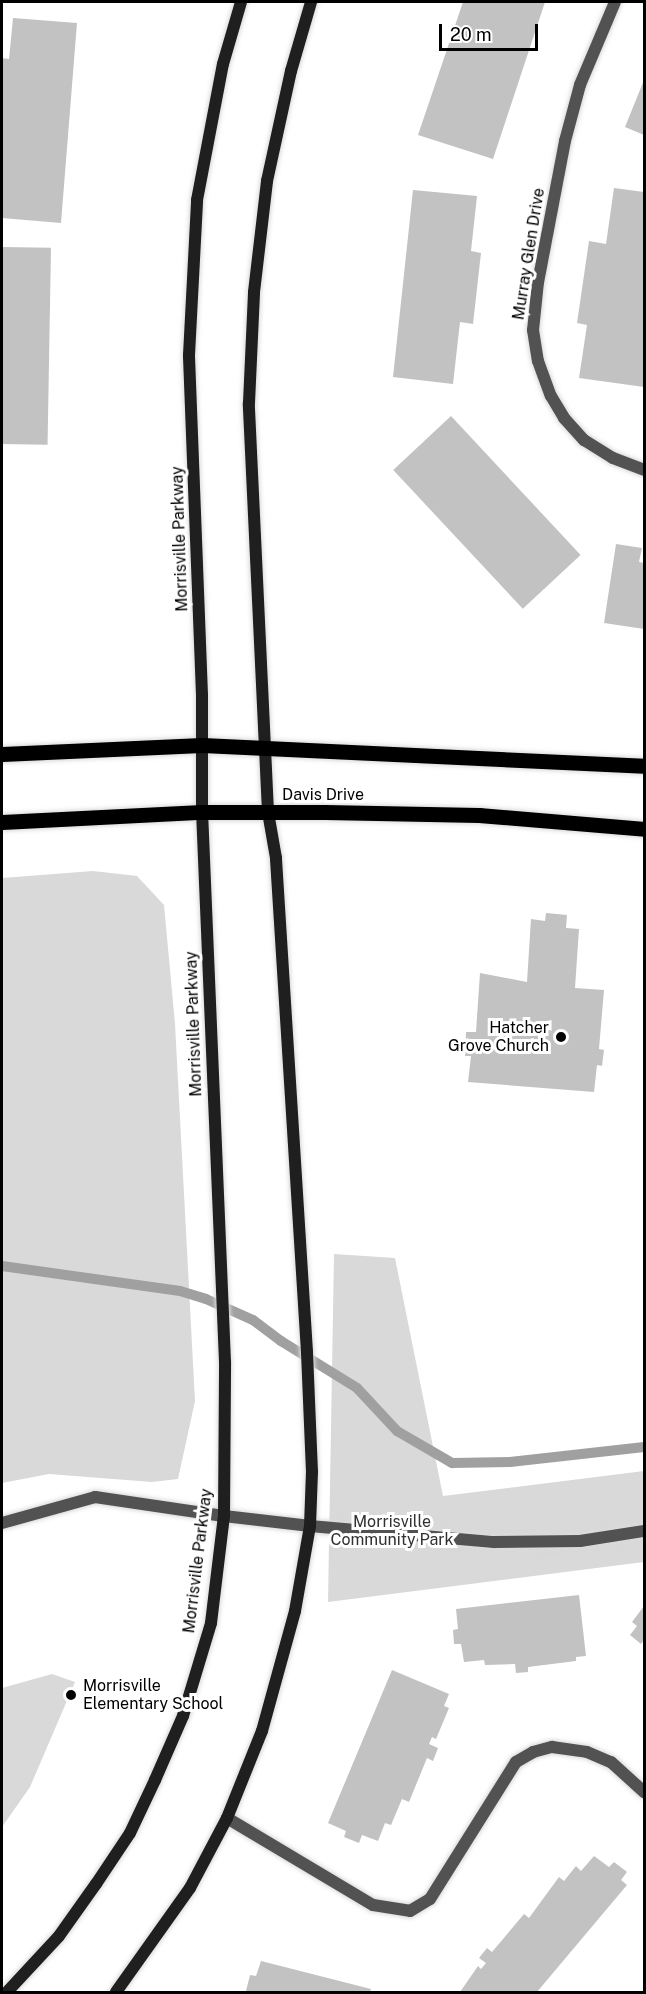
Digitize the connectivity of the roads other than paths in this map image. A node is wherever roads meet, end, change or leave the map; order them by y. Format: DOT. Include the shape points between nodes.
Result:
graph roads {
  1 [pos="241,2"];
  2 [pos="311,2"];
  3 [pos="615,2"];
  4 [pos="645,470"];
  5 [pos="202,745"];
  6 [pos="264,747"];
  7 [pos="2,754"];
  8 [pos="645,766"];
  9 [pos="202,812"];
  10 [pos="268,813"];
  11 [pos="2,822"];
  12 [pos="645,829"];
  13 [pos="224,1516"];
  14 [pos="2,1523"];
  15 [pos="310,1526"];
  16 [pos="645,1531"];
  17 [pos="645,1792"];
  18 [pos="227,1818"];
  19 [pos="7,1992"];
  20 [pos="116,1992"];
  1 -- 5 [label="main road, Morrisville Parkway" via="223,64 197,200 191,277 189,355"];
  2 -- 6 [label="main road" via="267,180 254,292 249,403"];
  3 -- 4 [label="street, Murray Glen Drive" via="580,85 565,141 538,282 533,330 550,396 564,418 584,440 613,458"];
  5 -- 6 [label="main road"];
  5 -- 7 [label="main road"];
  5 -- 9 [label="main road, Morrisville Parkway"];
  6 -- 8 [label="main road"];
  6 -- 10 [label="main road"];
  9 -- 10 [label="main road, Davis Drive"];
  9 -- 11 [label="main road, Davis Drive"];
  9 -- 13 [label="main road, Morrisville Parkway" via="225,1362"];
  10 -- 12 [label="main road, Davis Drive" via="479,814"];
  10 -- 15 [label="main road" via="276,858 306,1340 312,1472"];
  13 -- 14 [label="street" via="95,1497"];
  13 -- 15 [label="street"];
  13 -- 19 [label="main road, Morrisville Parkway" via="211,1623 183,1716 155,1780 130,1833 90,1893 59,1936"];
  15 -- 16 [label="street" via="494,1542 580,1541"];
  15 -- 18 [label="main road" via="295,1611 262,1731"];
  17 -- 18 [label="street" via="611,1762 586,1752 552,1747 533,1752 516,1762 430,1899 410,1911 373,1905"];
  18 -- 20 [label="main road" via="190,1888"];
}
